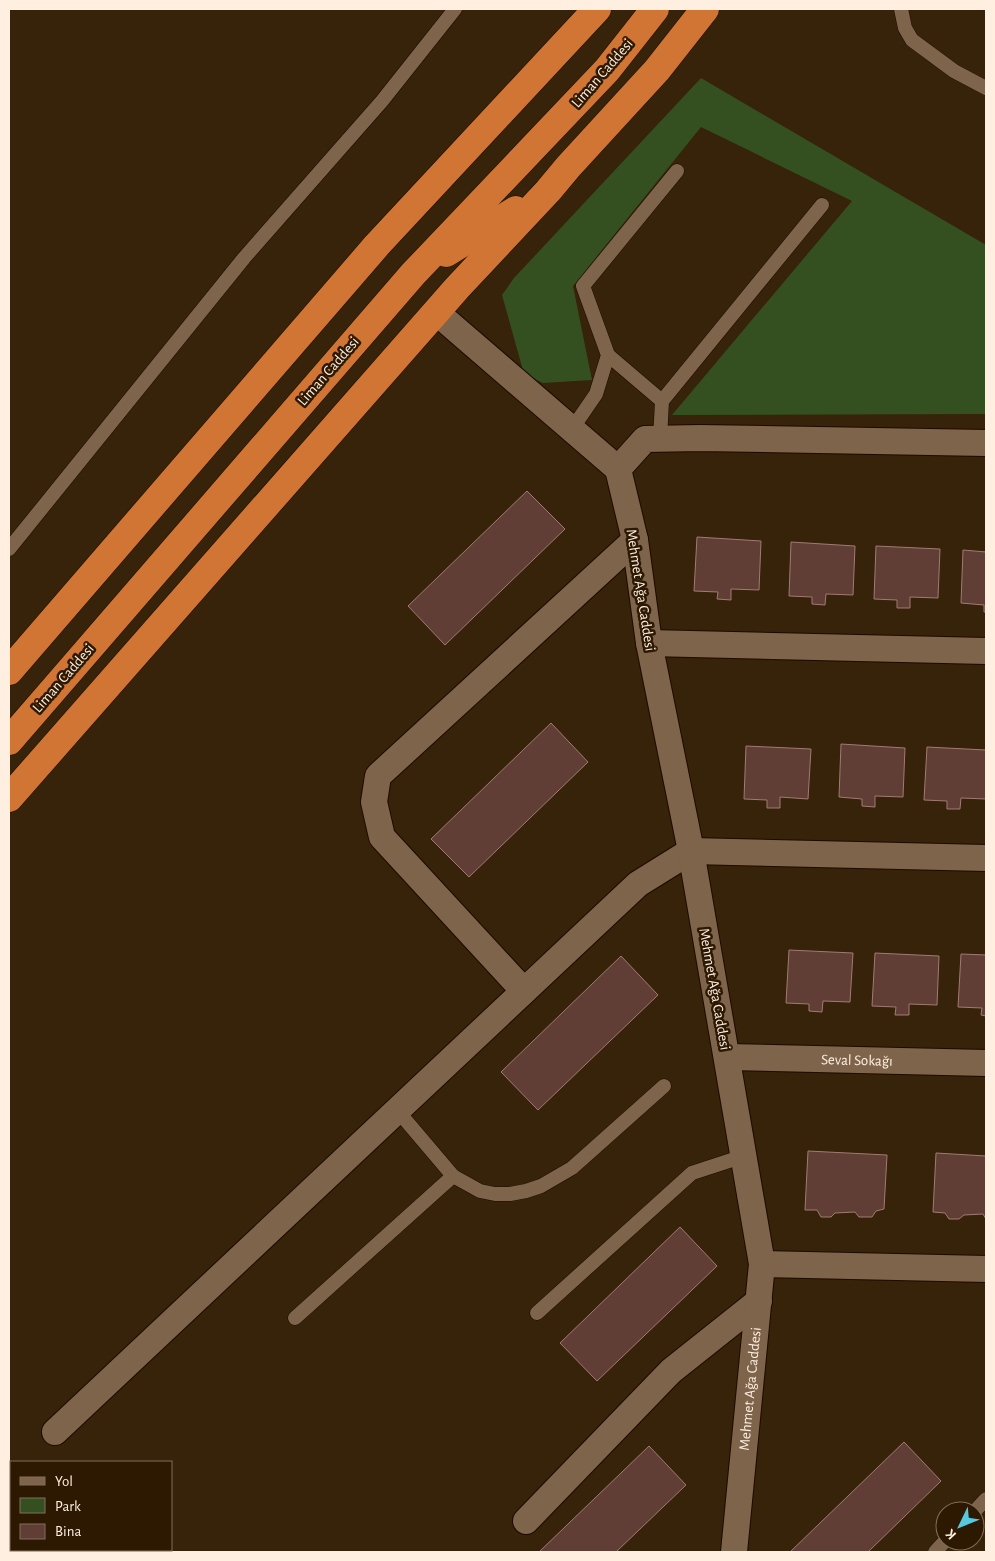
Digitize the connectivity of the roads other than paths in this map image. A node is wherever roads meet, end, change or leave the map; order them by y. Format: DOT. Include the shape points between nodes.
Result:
graph roads {
  1 [pos="454,9"];
  2 [pos="597,9"];
  3 [pos="655,9"];
  4 [pos="705,9"];
  5 [pos="901,9"];
  6 [pos="607,70"];
  7 [pos="986,88"];
  8 [pos="568,167"];
  9 [pos="677,171"];
  10 [pos="548,191"];
  11 [pos="822,205"];
  12 [pos="413,274"];
  13 [pos="436,312"];
  14 [pos="608,355"];
  15 [pos="662,401"];
  16 [pos="572,429"];
  17 [pos="652,439"];
  18 [pos="986,443"];
  19 [pos="618,469"];
  20 [pos="634,540"];
  21 [pos="9,549"];
  22 [pos="648,643"];
  23 [pos="986,651"];
  24 [pos="9,670"];
  25 [pos="9,741"];
  26 [pos="9,798"];
  27 [pos="691,851"];
  28 [pos="986,858"];
  29 [pos="524,991"];
  30 [pos="727,1057"];
  31 [pos="986,1063"];
  32 [pos="664,1086"];
  33 [pos="397,1110"];
  34 [pos="744,1156"];
  35 [pos="453,1176"];
  36 [pos="762,1264"];
  37 [pos="986,1269"];
  38 [pos="759,1301"];
  39 [pos="537,1313"];
  40 [pos="295,1318"];
  41 [pos="55,1432"];
  42 [pos="526,1521"];
  43 [pos="734,1552"];
  1 -- 21 [label="lane" via="382,100 244,258"];
  2 -- 24 [label="highway" via="378,245"];
  3 -- 6 [label="highway, Liman Caddesi"];
  4 -- 8 [label="highway" via="657,70"];
  5 -- 7 [label="lane" via="912,40 954,71"];
  6 -- 8 [label="highway"];
  6 -- 12 [label="highway, Liman Caddesi"];
  8 -- 10 [label="highway"];
  9 -- 14 [label="lane" via="583,286"];
  10 -- 12 [label="highway"];
  10 -- 13 [label="highway"];
  11 -- 15 [label="lane"];
  12 -- 25 [label="highway, Liman Caddesi"];
  13 -- 16 [label="street"];
  13 -- 26 [label="highway"];
  14 -- 15 [label="lane"];
  14 -- 16 [label="lane" via="596,394"];
  15 -- 17 [label="lane"];
  16 -- 19 [label="street"];
  17 -- 18 [label="street"];
  17 -- 19 [label="street"];
  19 -- 20 [label="street, Mehmet Ağa Caddesi"];
  20 -- 22 [label="street, Mehmet Ağa Caddesi"];
  20 -- 29 [label="street" via="378,776 374,802 382,837"];
  22 -- 23 [label="street"];
  22 -- 27 [label="street, Mehmet Ağa Caddesi"];
  27 -- 28 [label="street"];
  27 -- 29 [label="street" via="638,884"];
  27 -- 30 [label="street, Mehmet Ağa Caddesi"];
  29 -- 33 [label="street"];
  30 -- 31 [label="street, Seval Sokağı"];
  30 -- 34 [label="street, Mehmet Ağa Caddesi"];
  32 -- 35 [label="lane" via="572,1168 541,1186 526,1192 495,1194 480,1191"];
  33 -- 35 [label="lane"];
  33 -- 41 [label="street"];
  34 -- 36 [label="street, Mehmet Ağa Caddesi"];
  34 -- 39 [label="lane" via="692,1173"];
  35 -- 40 [label="lane"];
  36 -- 37 [label="street"];
  36 -- 38 [label="street, Mehmet Ağa Caddesi"];
  38 -- 42 [label="street" via="671,1371"];
  38 -- 43 [label="street, Mehmet Ağa Caddesi"];
}
